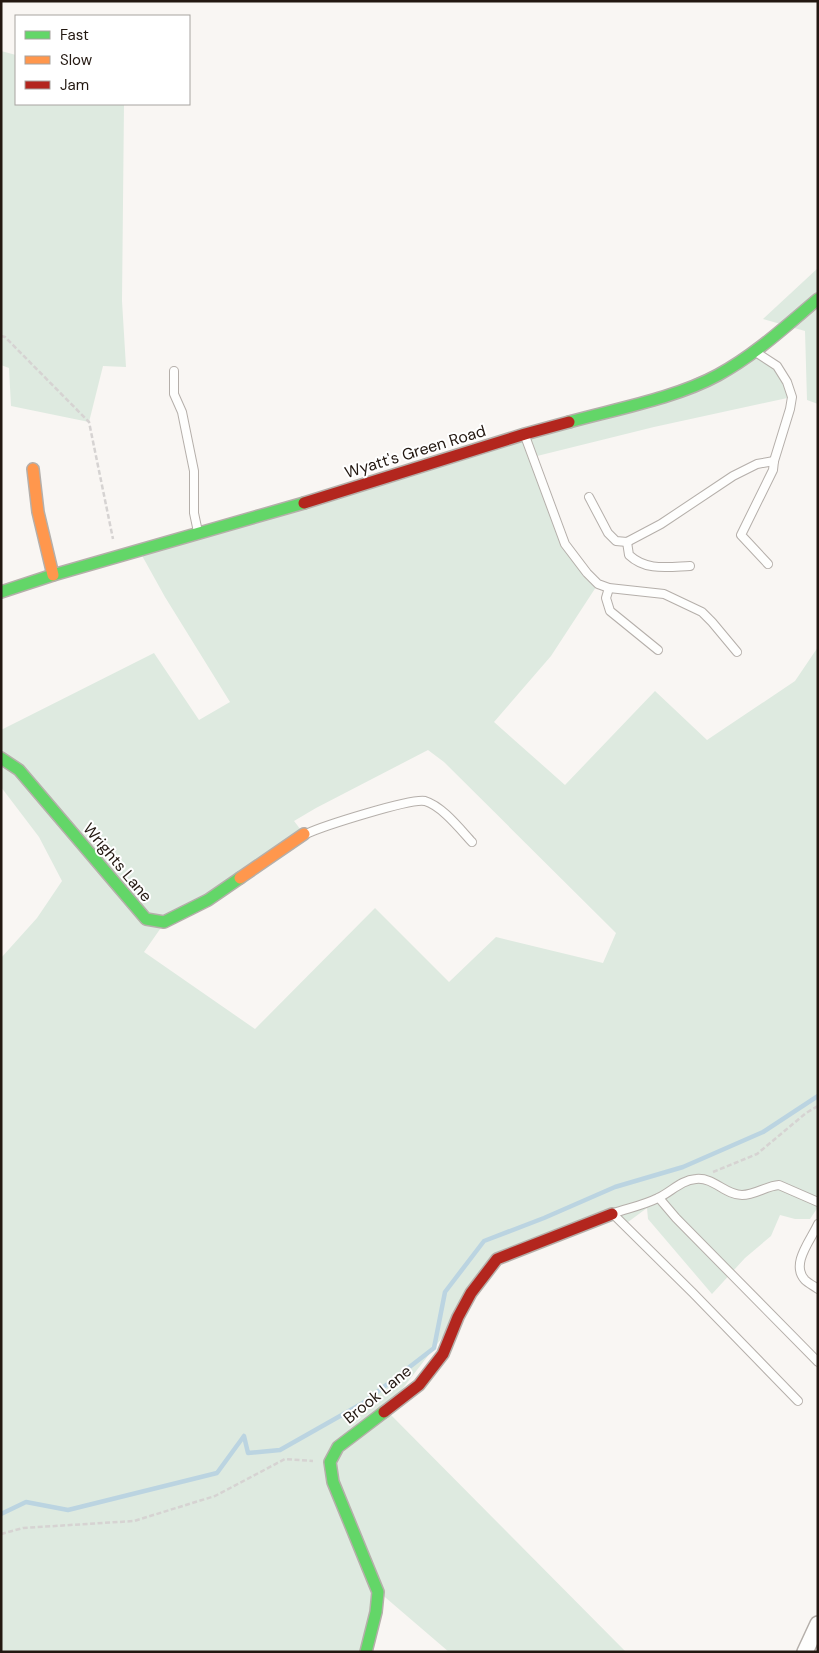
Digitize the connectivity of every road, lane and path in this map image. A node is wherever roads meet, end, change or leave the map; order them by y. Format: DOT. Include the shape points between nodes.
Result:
graph roads {
  1 [pos="818,299"];
  2 [pos="1,336"];
  3 [pos="756,352"];
  4 [pos="174,371"];
  5 [pos="524,434"];
  6 [pos="774,462"];
  7 [pos="33,469"];
  8 [pos="589,497"];
  9 [pos="198,534"];
  10 [pos="628,542"];
  11 [pos="120,557"];
  12 [pos="768,564"];
  13 [pos="690,566"];
  14 [pos="53,575"];
  15 [pos="609,588"];
  16 [pos="1,592"];
  17 [pos="658,650"];
  18 [pos="737,652"];
  19 [pos="1,758"];
  20 [pos="304,834"];
  21 [pos="472,842"];
  22 [pos="818,1106"];
  23 [pos="696,1179"];
  24 [pos="659,1198"];
  25 [pos="818,1202"];
  26 [pos="612,1214"];
  27 [pos="818,1224"];
  28 [pos="818,1289"];
  29 [pos="818,1362"];
  30 [pos="798,1401"];
  31 [pos="330,1462"];
  32 [pos="1,1534"];
  33 [pos="818,1624"];
  34 [pos="366,1652"];
  35 [pos="805,1652"];
  1 -- 3 [label="street, Wyatt's Green Road"];
  2 -- 11 [label="path" via="89,422"];
  3 -- 5 [label="street, Wyatt's Green Road" via="717,376 677,393"];
  3 -- 6 [label="lane" via="777,366 788,382 792,397"];
  4 -- 9 [label="lane" via="174,394 182,412 194,471 194,513"];
  5 -- 9 [label="street, Wyatt's Green Road"];
  5 -- 15 [label="lane" via="566,544 587,573 598,584"];
  6 -- 10 [label="lane" via="756,464 733,476"];
  6 -- 12 [label="lane" via="741,535"];
  7 -- 14 [label="street" via="38,512"];
  8 -- 10 [label="lane" via="608,533 616,541"];
  9 -- 11 [label="street, Wyatt's Green Road"];
  10 -- 13 [label="lane" via="629,554 643,565"];
  11 -- 14 [label="street, Wyatt's Green Road"];
  14 -- 16 [label="street, Wyatt's Green Road"];
  15 -- 17 [label="lane" via="606,598 610,610"];
  15 -- 18 [label="lane" via="664,594 702,612"];
  19 -- 20 [label="street, Wrights Lane" via="19,770 146,919 164,922 208,900"];
  20 -- 21 [label="lane" via="405,803 425,801 439,808"];
  22 -- 23 [label="path" via="757,1154"];
  23 -- 24 [label="lane"];
  23 -- 25 [label="lane" via="707,1180 732,1194 742,1195 779,1185"];
  24 -- 26 [label="lane"];
  24 -- 29 [label="lane"];
  26 -- 30 [label="lane"];
  26 -- 31 [label="street, Brook Lane" via="498,1259 471,1293 443,1354 419,1385 338,1447"];
  27 -- 28 [label="lane" via="800,1258 799,1268 804,1279"];
  31 -- 32 [label="path" via="285,1459 215,1496 134,1521 24,1528"];
  31 -- 34 [label="street" via="333,1482 378,1592"];
  33 -- 35 [label="street"];
}
